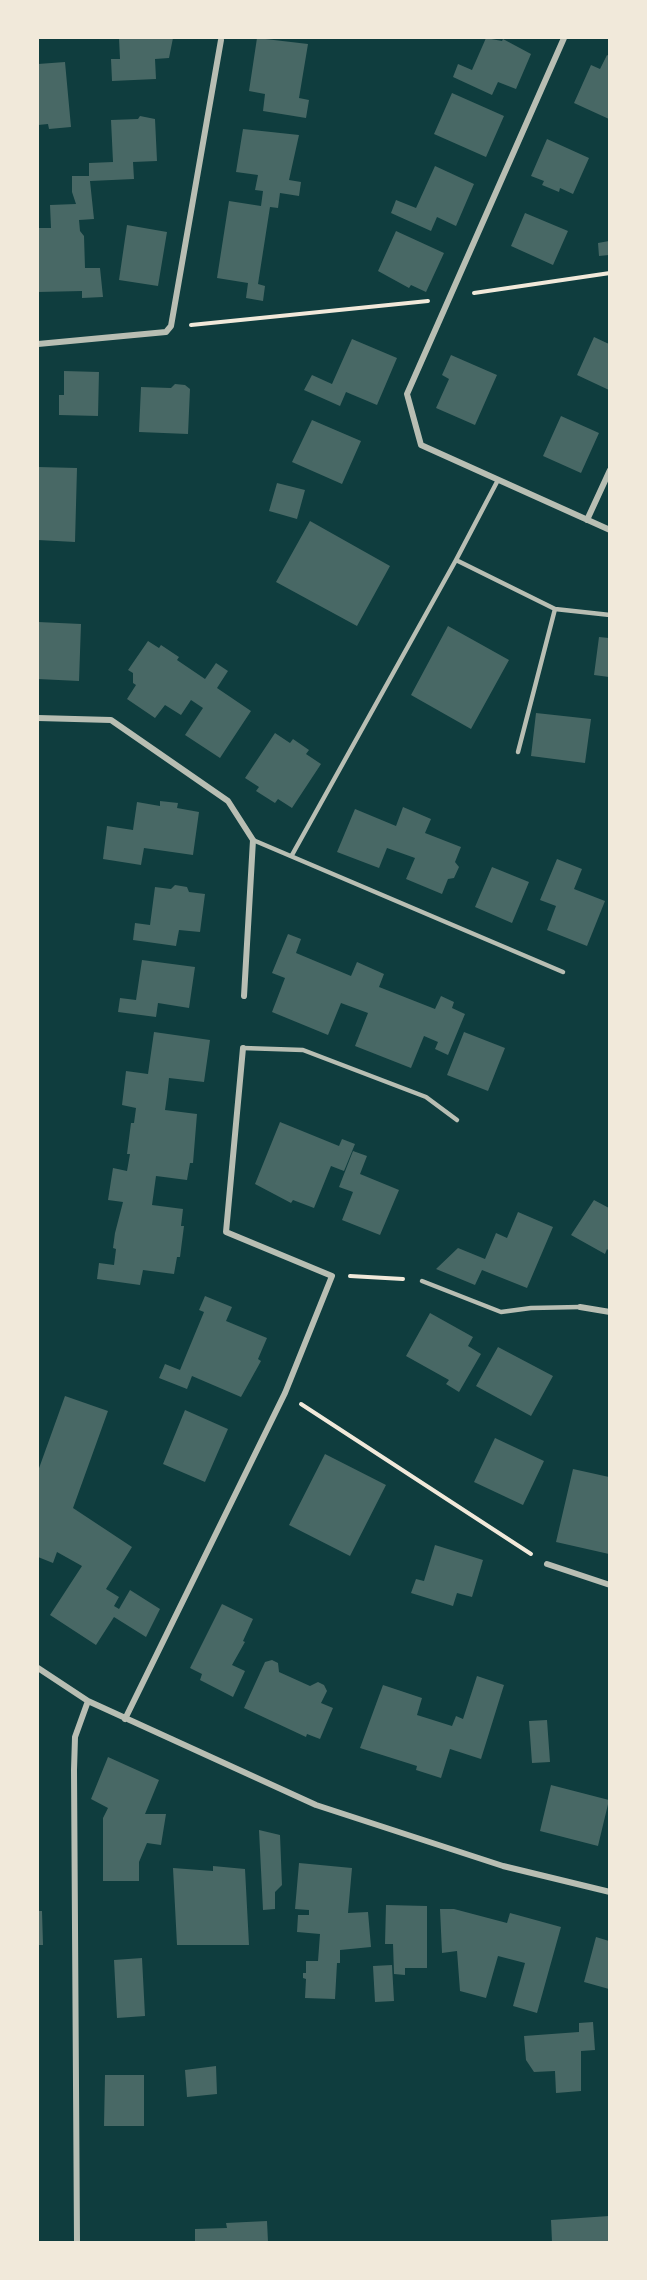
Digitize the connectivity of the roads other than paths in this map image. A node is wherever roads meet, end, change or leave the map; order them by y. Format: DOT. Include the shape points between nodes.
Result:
graph roads {
  1 [pos="564,38"];
  2 [pos="221,40"];
  3 [pos="38,344"];
  4 [pos="609,470"];
  5 [pos="498,480"];
  6 [pos="587,520"];
  7 [pos="609,530"];
  8 [pos="456,560"];
  9 [pos="555,609"];
  10 [pos="609,615"];
  11 [pos="38,718"];
  12 [pos="518,752"];
  13 [pos="253,840"];
  14 [pos="292,855"];
  15 [pos="563,972"];
  16 [pos="244,996"];
  17 [pos="243,1048"];
  18 [pos="457,1120"];
  19 [pos="422,1281"];
  20 [pos="580,1307"];
  21 [pos="609,1312"];
  22 [pos="547,1564"];
  23 [pos="609,1585"];
  24 [pos="38,1668"];
  25 [pos="88,1701"];
  26 [pos="125,1719"];
  27 [pos="609,1892"];
  28 [pos="76,2242"];
  1 -- 5 [label="street" via="407,394 421,445"];
  2 -- 3 [label="street" via="168,329"];
  4 -- 6 [label="street"];
  5 -- 6 [label="street"];
  5 -- 8 [label="lane"];
  6 -- 7 [label="street"];
  8 -- 9 [label="lane"];
  8 -- 14 [label="lane"];
  9 -- 10 [label="lane"];
  9 -- 12 [label="lane"];
  11 -- 13 [label="street" via="111,720 228,801"];
  13 -- 14 [label="lane"];
  13 -- 16 [label="street"];
  14 -- 15 [label="lane"];
  17 -- 18 [label="lane" via="303,1050 426,1097"];
  17 -- 26 [label="street" via="226,1232 332,1276 285,1393"];
  19 -- 20 [label="lane" via="501,1312"];
  20 -- 21 [label="street"];
  22 -- 23 [label="street"];
  24 -- 25 [label="street"];
  25 -- 26 [label="street"];
  25 -- 28 [label="street" via="75,1737 74,1770"];
  26 -- 27 [label="street" via="316,1806 503,1866"];
}
